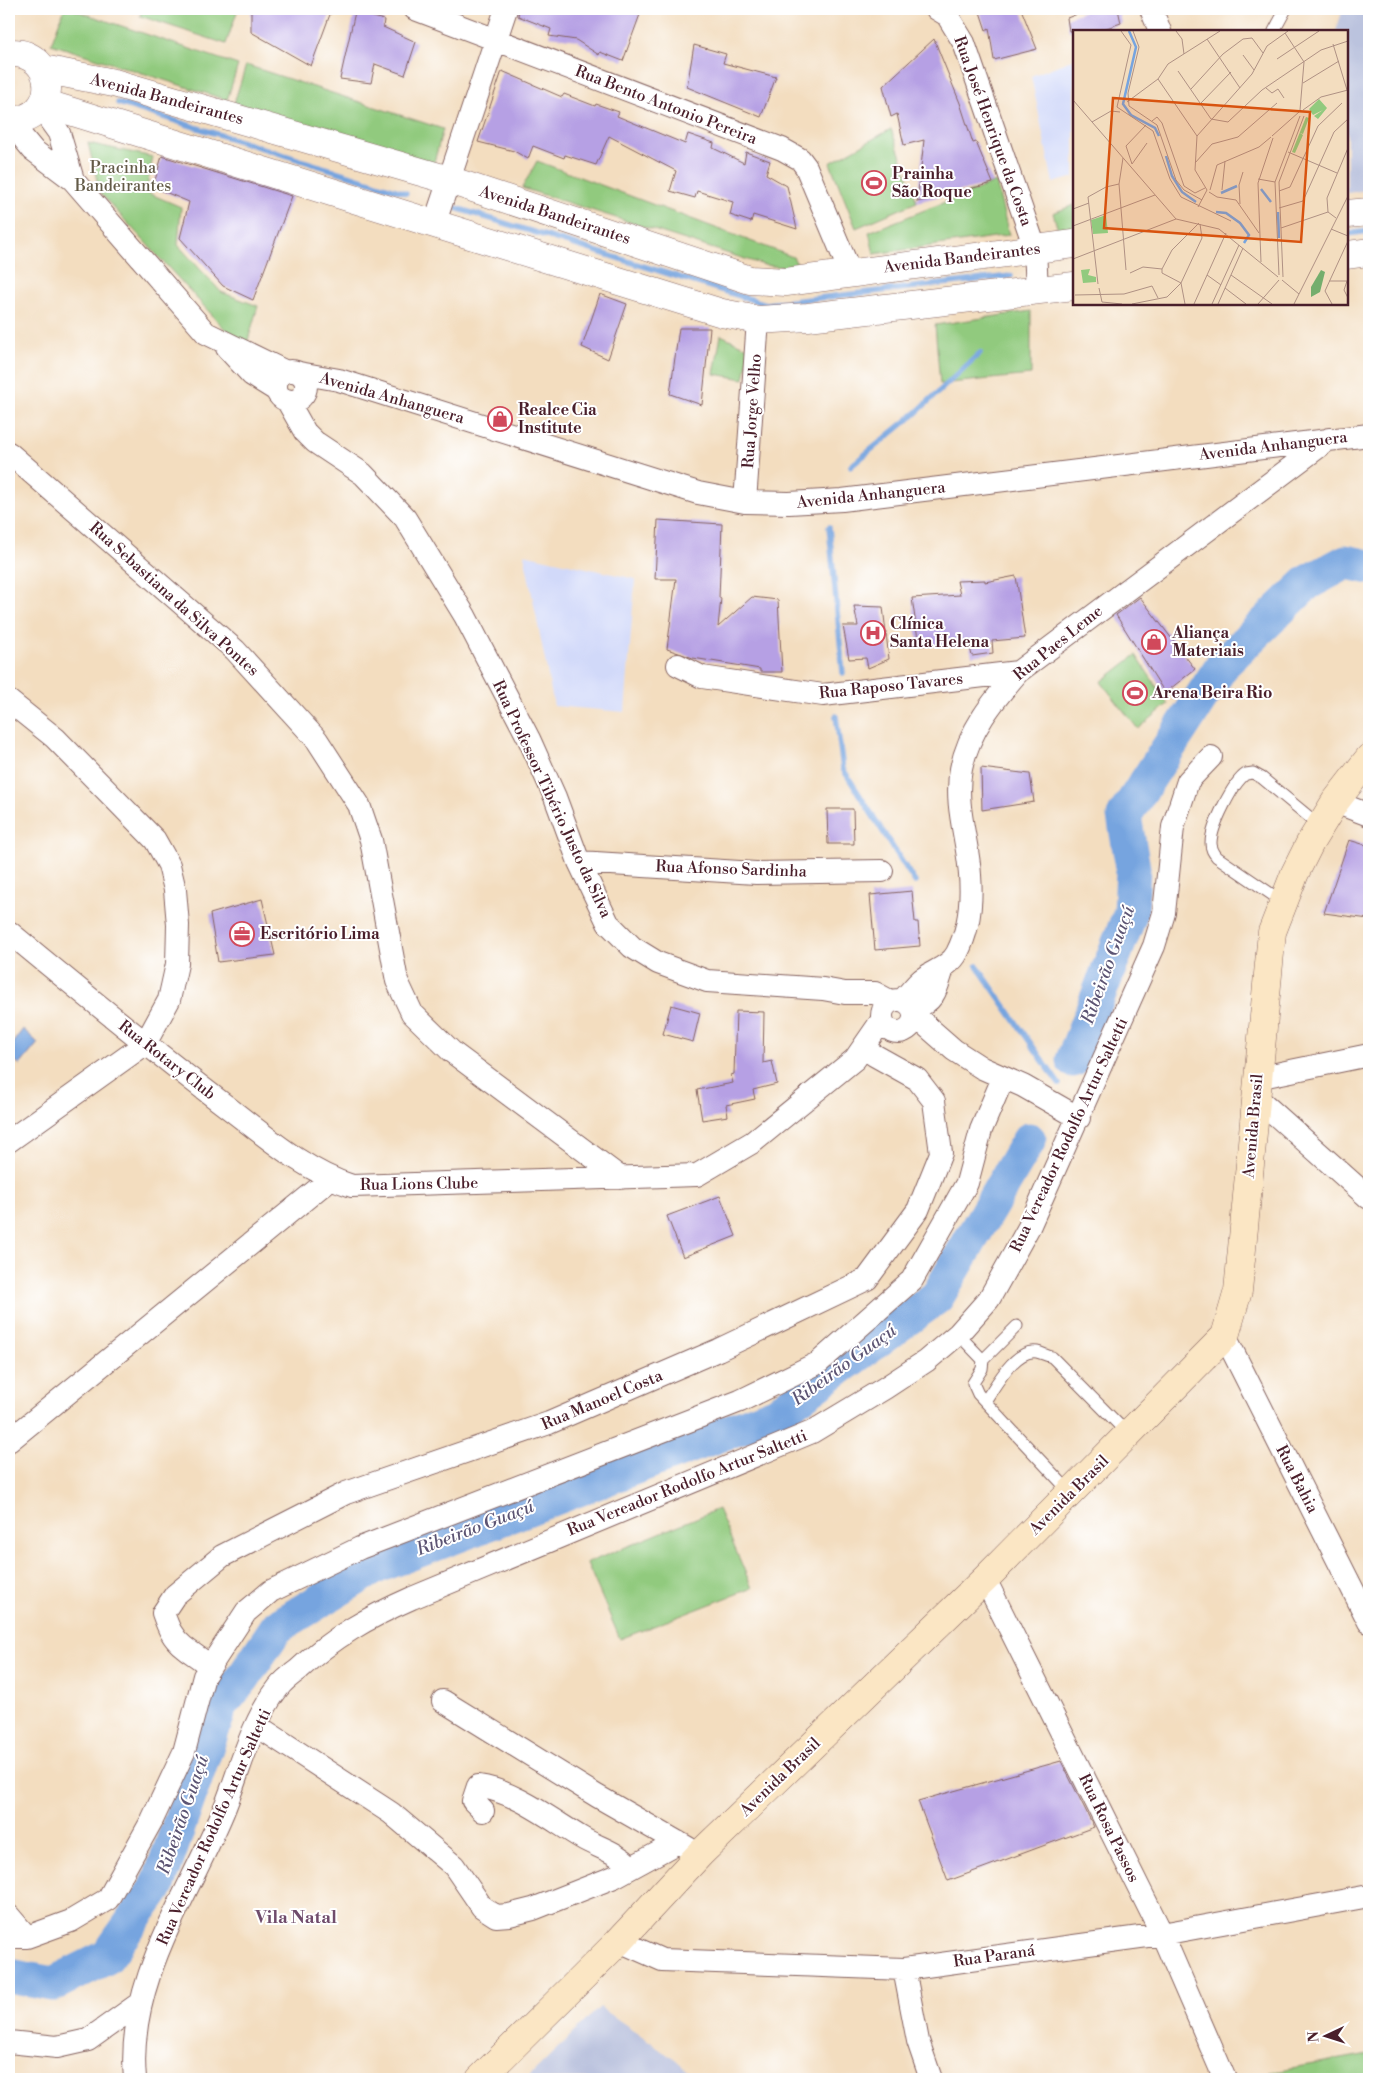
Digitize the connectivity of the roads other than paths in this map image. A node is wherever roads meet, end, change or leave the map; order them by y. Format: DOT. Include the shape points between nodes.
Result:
graph roads {
  1 [pos="415,9"];
  2 [pos="506,9"];
  3 [pos="936,9"];
  4 [pos="1151,9"];
  5 [pos="1286,9"];
  6 [pos="1160,30"];
  7 [pos="1275,30"];
  8 [pos="497,39"];
  9 [pos="9,53"];
  10 [pos="43,69"];
  11 [pos="42,106"];
  12 [pos="9,121"];
  13 [pos="73,180"];
  14 [pos="449,180"];
  15 [pos="1369,212"];
  16 [pos="1348,214"];
  17 [pos="434,225"];
  18 [pos="1073,244"];
  19 [pos="1035,248"];
  20 [pos="1369,252"];
  21 [pos="1348,254"];
  22 [pos="850,272"];
  23 [pos="1073,286"];
  24 [pos="1037,291"];
  25 [pos="758,320"];
  26 [pos="290,386"];
  27 [pos="1369,435"];
  28 [pos="1330,438"];
  29 [pos="9,453"];
  30 [pos="745,502"];
  31 [pos="678,664"];
  32 [pos="1018,672"];
  33 [pos="9,701"];
  34 [pos="1211,757"];
  35 [pos="1369,758"];
  36 [pos="1335,802"];
  37 [pos="1369,815"];
  38 [pos="1320,826"];
  39 [pos="579,862"];
  40 [pos="882,871"];
  41 [pos="1283,902"];
  42 [pos="9,932"];
  43 [pos="897,1016"];
  44 [pos="145,1044"];
  45 [pos="1369,1054"];
  46 [pos="864,1057"];
  47 [pos="1013,1082"];
  48 [pos="1257,1088"];
  49 [pos="1079,1118"];
  50 [pos="9,1141"];
  51 [pos="621,1178"];
  52 [pos="330,1179"];
  53 [pos="1369,1198"];
  54 [pos="1017,1326"];
  55 [pos="958,1334"];
  56 [pos="1225,1336"];
  57 [pos="983,1360"];
  58 [pos="985,1401"];
  59 [pos="1129,1435"];
  60 [pos="9,1441"];
  61 [pos="1071,1493"];
  62 [pos="986,1579"];
  63 [pos="1369,1622"];
  64 [pos="209,1668"];
  65 [pos="443,1701"];
  66 [pos="256,1725"];
  67 [pos="483,1811"];
  68 [pos="689,1848"];
  69 [pos="631,1867"];
  70 [pos="1369,1896"];
  71 [pos="9,1916"];
  72 [pos="1162,1934"];
  73 [pos="18,1937"];
  74 [pos="620,1941"];
  75 [pos="904,1969"];
  76 [pos="140,2003"];
  77 [pos="9,2042"];
  78 [pos="135,2079"];
  79 [pos="480,2079"];
  80 [pos="931,2079"];
  81 [pos="1225,2079"];
  1 -- 8 [label="street, Rua Bento Antonio Pereira"];
  2 -- 8 [label="street"];
  3 -- 19 [label="street, Rua José Henrique da Costa" via="947,15 964,43"];
  4 -- 6 [label="street"];
  5 -- 7 [label="lane"];
  8 -- 14 [label="street"];
  8 -- 22 [label="street, Rua Bento Antonio Pereira" via="782,149 800,159 817,191"];
  9 -- 10 [label="street" via="19,52 33,58"];
  10 -- 11 [label="street" via="48,85"];
  10 -- 14 [label="street, Avenida Bandeirantes" via="114,82"];
  11 -- 12 [label="street" via="31,116"];
  11 -- 13 [label="street" via="59,133"];
  11 -- 17 [label="street"];
  12 -- 13 [label="street" via="34,150"];
  13 -- 26 [label="street" via="206,332 219,340 252,375"];
  14 -- 17 [label="street"];
  14 -- 22 [label="street, Avenida Bandeirantes" via="750,280 786,282"];
  15 -- 16 [label="street"];
  17 -- 25 [label="street" via="722,313"];
  18 -- 19 [label="street, Avenida Bandeirantes"];
  19 -- 22 [label="street, Avenida Bandeirantes"];
  19 -- 24 [label="street, Rua José Henrique da Costa"];
  20 -- 21 [label="street"];
  23 -- 24 [label="street"];
  24 -- 25 [label="street"];
  25 -- 30 [label="street, Rua Jorge Velho"];
  26 -- 30 [label="street, Avenida Anhanguera" via="339,380 698,493"];
  26 -- 39 [label="street, Rua Professor Tibério Justo da Silva" via="304,432 363,474 405,518 465,616 529,739"];
  27 -- 28 [label="street, Avenida Anhanguera"];
  28 -- 30 [label="street, Avenida Anhanguera" via="842,500"];
  28 -- 32 [label="street, Rua Paes Leme"];
  29 -- 51 [label="street, Rua Sebastiana da Silva Pontes" via="235,650 317,740 359,805 372,840 397,981 412,1013 452,1052"];
  31 -- 32 [label="street, Rua Raposo Tavares" via="702,677 823,695"];
  32 -- 43 [label="street, Rua Paes Leme" via="977,724 961,770 960,811 970,876 968,924 956,955 943,968 932,997 925,1005"];
  33 -- 44 [label="street" via="55,738 155,840 169,865 176,899 177,964 169,1000"];
  34 -- 49 [label="street, Rua Vereador Rodolfo Artur Saltetti" via="1188,781 1173,827 1164,912 1154,946"];
  35 -- 36 [label="main road, Avenida Brasil"];
  36 -- 37 [label="street"];
  36 -- 38 [label="main road, Avenida Brasil"];
  38 -- 41 [label="main road, Avenida Brasil" via="1294,873"];
  38 -- 41 [label="lane" via="1253,773 1246,774 1237,783 1214,826 1211,841 1212,851 1217,857"];
  39 -- 40 [label="street, Rua Afonso Sardinha" via="756,873"];
  39 -- 43 [label="street, Rua Professor Tibério Justo da Silva" via="608,923 632,946 658,963 707,981 845,993"];
  41 -- 48 [label="main road, Avenida Brasil" via="1272,932"];
  42 -- 44 [label="street, Rua Rotary Club"];
  43 -- 46 [label="street, Rua Lions Clube"];
  43 -- 47 [label="street, Rua Professor Tibério Justo da Silva"];
  44 -- 50 [label="street"];
  44 -- 52 [label="street, Rua Rotary Club" via="275,1143"];
  45 -- 48 [label="street"];
  46 -- 51 [label="street, Rua Lions Clube" via="753,1142 697,1175"];
  46 -- 64 [label="street, Rua Manoel Costa" via="917,1079 934,1101 941,1153 918,1210 867,1279 718,1350 549,1423 346,1493 222,1556 176,1595 163,1613 169,1632 183,1647 205,1661"];
  47 -- 49 [label="street, Rua Professor Tibério Justo da Silva"];
  47 -- 64 [label="street" via="982,1130 967,1183 912,1280 818,1363 740,1402 360,1548 271,1590 246,1612"];
  48 -- 53 [label="street"];
  48 -- 56 [label="main road, Avenida Brasil" via="1238,1290"];
  49 -- 55 [label="street, Rua Vereador Rodolfo Artur Saltetti" via="1029,1227 998,1283 989,1299"];
  51 -- 52 [label="street, Rua Lions Clube" via="369,1187"];
  52 -- 60 [label="street"];
  54 -- 57 [label="lane"];
  55 -- 57 [label="lane"];
  55 -- 66 [label="street, Rua Vereador Rodolfo Artur Saltetti" via="926,1361 812,1432 366,1618 319,1650 278,1688"];
  56 -- 59 [label="main road, Avenida Brasil"];
  56 -- 63 [label="street, Rua Bahia"];
  57 -- 58 [label="lane" via="973,1383"];
  58 -- 59 [label="lane" via="1014,1361 1037,1352 1052,1357"];
  58 -- 61 [label="lane"];
  59 -- 61 [label="main road, Avenida Brasil"];
  61 -- 62 [label="main road, Avenida Brasil"];
  62 -- 68 [label="main road, Avenida Brasil"];
  62 -- 72 [label="street, Rua Rosa Passos"];
  64 -- 73 [label="street" via="204,1676 184,1752 152,1820 108,1898 71,1921"];
  65 -- 68 [label="street" via="597,1796"];
  66 -- 69 [label="street" via="391,1813 454,1866 482,1907 496,1916 533,1909"];
  66 -- 76 [label="street, Rua Vereador Rodolfo Artur Saltetti" via="223,1813 159,1948"];
  67 -- 69 [label="street" via="473,1801 478,1786 496,1788 584,1840 621,1856"];
  68 -- 69 [label="street"];
  68 -- 74 [label="main road, Avenida Brasil"];
  70 -- 72 [label="street, Rua Paraná"];
  71 -- 73 [label="street"];
  72 -- 75 [label="street, Rua Paraná"];
  72 -- 81 [label="street, Rua Rosa Passos"];
  74 -- 75 [label="street, Rua Paraná" via="662,1960"];
  74 -- 79 [label="main road, Avenida Brasil"];
  75 -- 80 [label="street" via="918,2041"];
  76 -- 77 [label="street" via="88,2040 57,2047"];
  76 -- 78 [label="street, Rua Vereador Rodolfo Artur Saltetti"];
}
